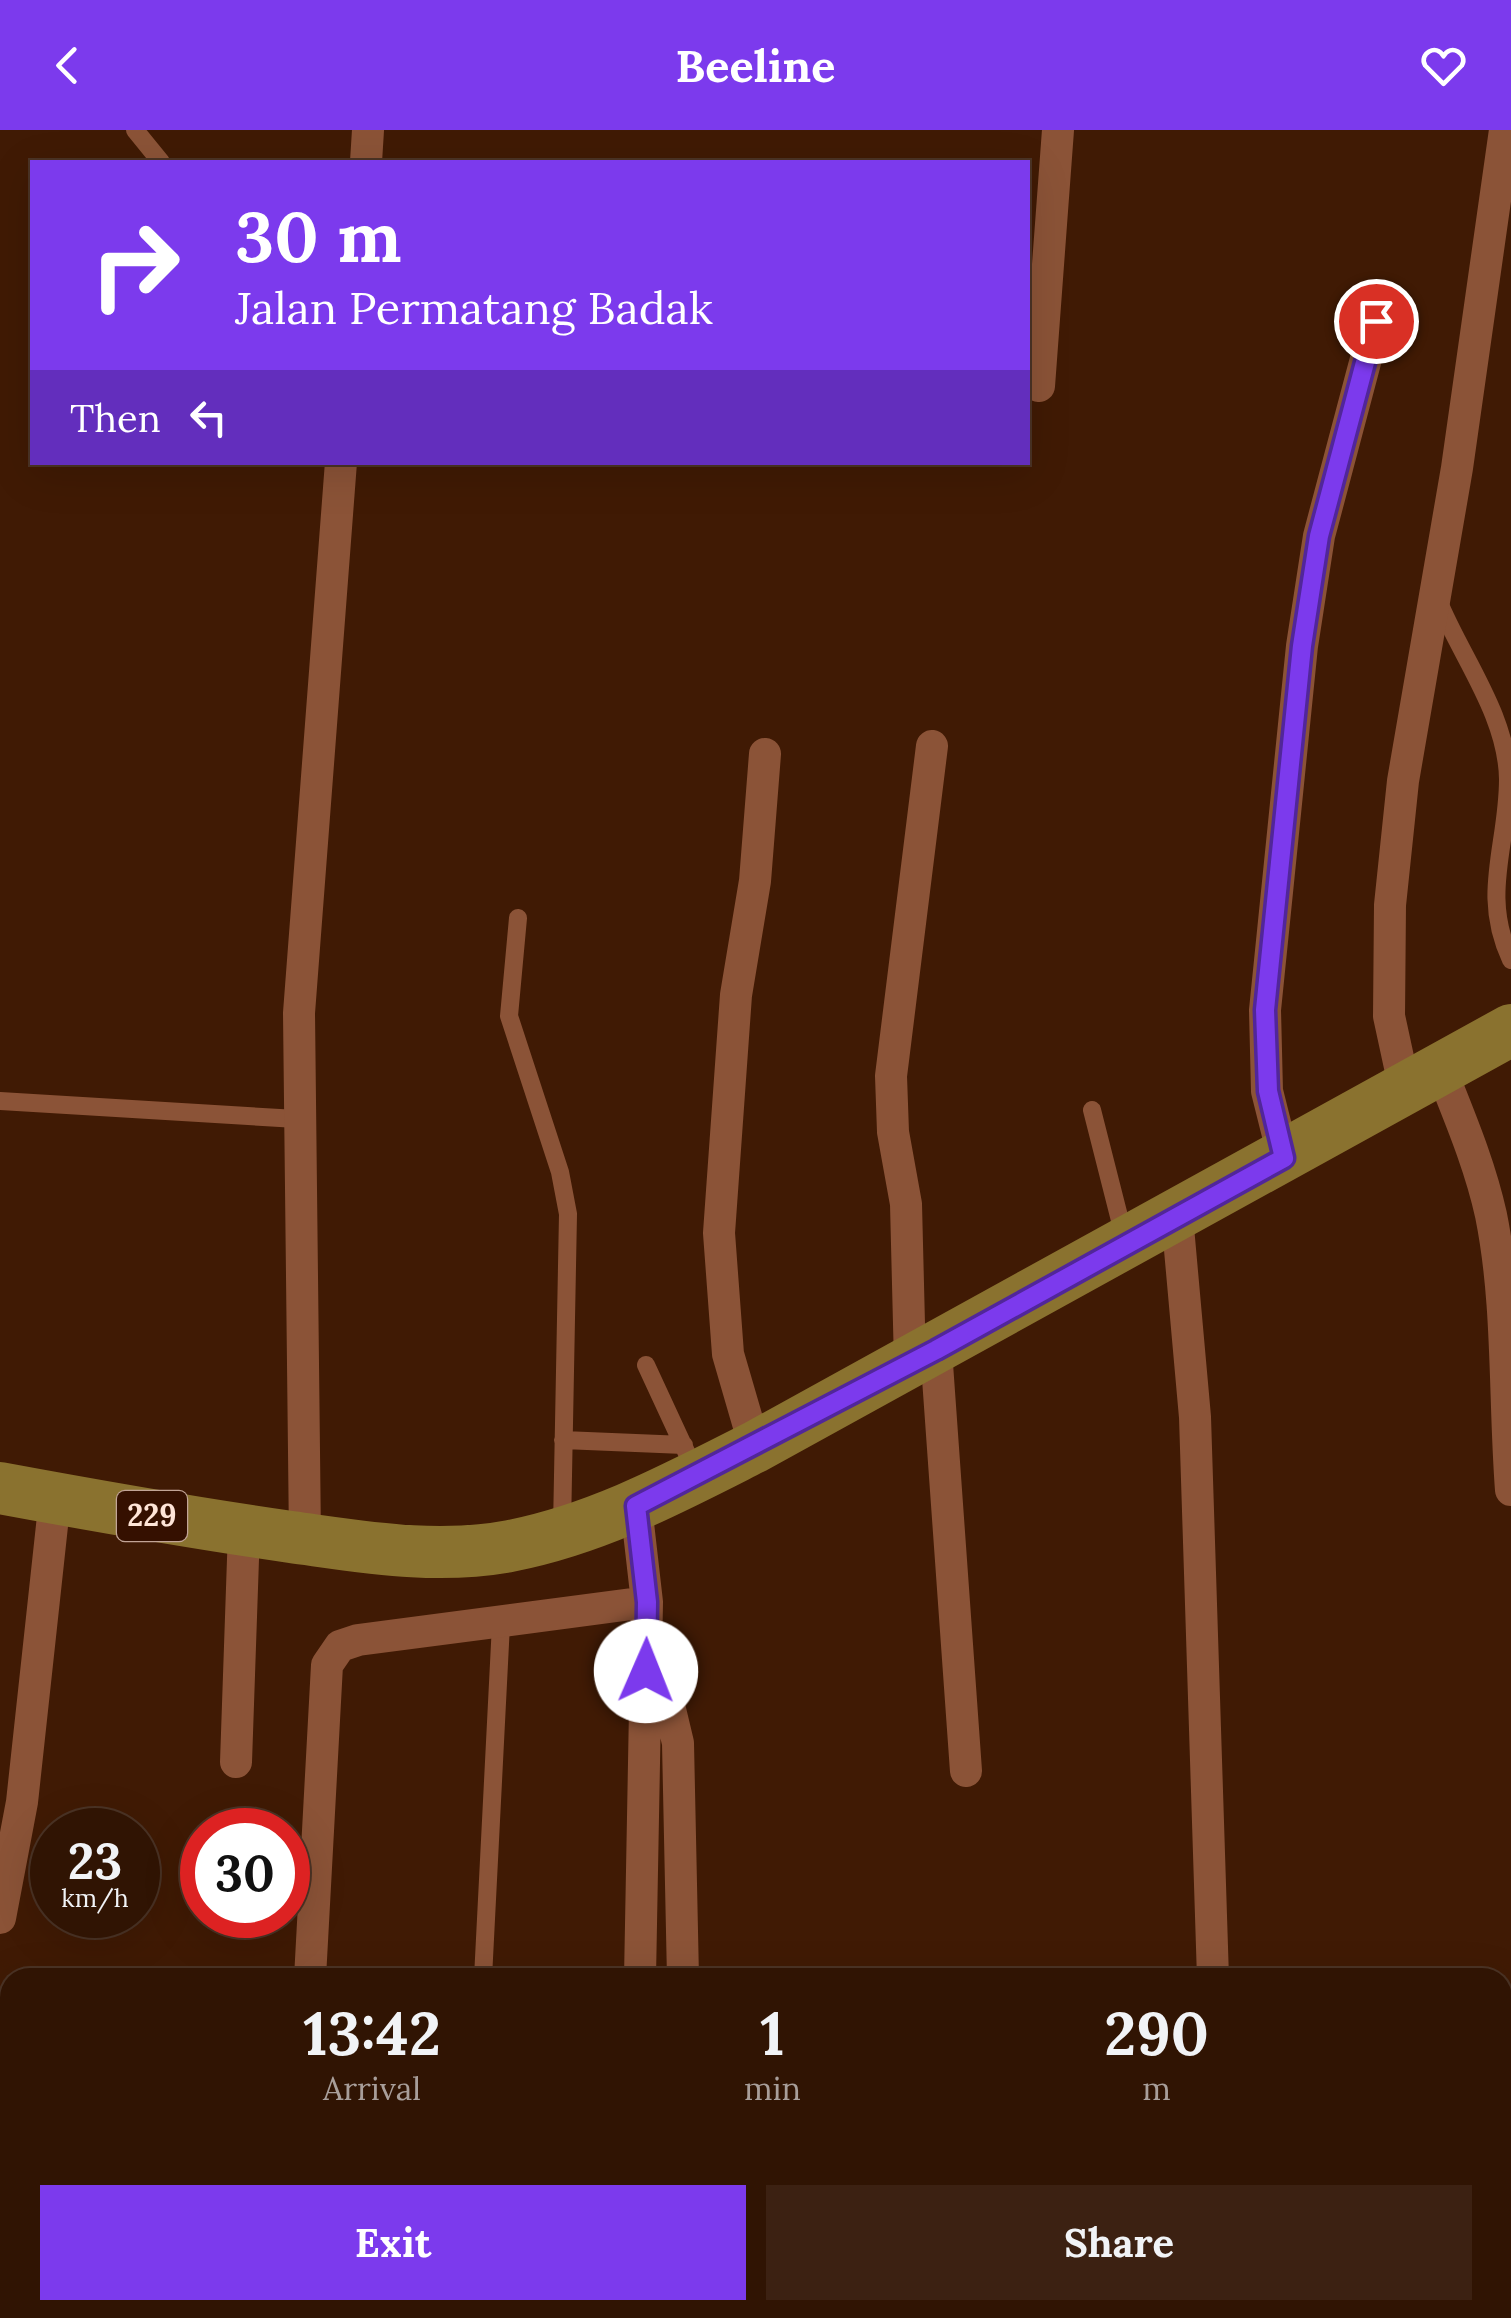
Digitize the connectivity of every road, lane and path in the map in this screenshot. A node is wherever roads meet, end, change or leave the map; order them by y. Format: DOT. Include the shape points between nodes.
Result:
graph roads {
  1 [pos="135,130"];
  2 [pos="368,130"];
  3 [pos="1058,130"];
  4 [pos="1505,130"];
  5 [pos="160,160"];
  6 [pos="366,160"];
  7 [pos="1376,321"];
  8 [pos="1039,386"];
  9 [pos="341,465"];
  10 [pos="1436,595"];
  11 [pos="932,746"];
  12 [pos="765,754"];
  13 [pos="518,918"];
  14 [pos="1511,960"];
  15 [pos="1511,1030"];
  16 [pos="1423,1080"];
  17 [pos="0,1101"];
  18 [pos="1092,1110"];
  19 [pos="298,1119"];
  20 [pos="1284,1158"];
  21 [pos="1177,1216"];
  22 [pos="1126,1244"];
  23 [pos="923,1357"];
  24 [pos="646,1365"];
  25 [pos="564,1440"];
  26 [pos="754,1447"];
  27 [pos="691,1461"];
  28 [pos="0,1488"];
  29 [pos="1511,1490"];
  30 [pos="55,1498"];
  31 [pos="636,1506"];
  32 [pos="244,1530"];
  33 [pos="562,1533"];
  34 [pos="305,1539"];
  35 [pos="647,1602"];
  36 [pos="501,1624"];
  37 [pos="646,1671"];
  38 [pos="236,1762"];
  39 [pos="966,1771"];
  40 [pos="0,1918"];
  41 [pos="311,1968"];
  42 [pos="484,1968"];
  43 [pos="640,1968"];
  44 [pos="683,1968"];
  45 [pos="1213,1968"];
  1 -- 5 [label="lane"];
  2 -- 6 [label="street"];
  3 -- 8 [label="street"];
  4 -- 10 [label="street"];
  7 -- 20 [label="street" via="1319,536 1302,646 1265,1010 1268,1091"];
  9 -- 19 [label="street" via="301,994"];
  10 -- 14 [label="lane" via="1502,739 1508,778 1494,896 1496,924"];
  10 -- 16 [label="street" via="1403,781 1390,904 1389,1016"];
  11 -- 23 [label="street" via="891,1076"];
  12 -- 26 [label="street" via="755,881 736,995 719,1232 728,1354"];
  13 -- 25 [label="lane" via="508,1016 568,1214"];
  15 -- 16 [label="main road, 229"];
  16 -- 20 [label="main road, 229"];
  16 -- 29 [label="street" via="1480,1171 1491,1218 1501,1280"];
  17 -- 19 [label="lane"];
  18 -- 22 [label="lane"];
  19 -- 34 [label="street"];
  20 -- 21 [label="main road, 229"];
  21 -- 22 [label="main road, 229"];
  21 -- 45 [label="street" via="1194,1417"];
  22 -- 23 [label="main road, 229"];
  23 -- 26 [label="main road, 229"];
  23 -- 39 [label="street"];
  24 -- 27 [label="lane"];
  25 -- 27 [label="lane"];
  25 -- 33 [label="lane"];
  26 -- 27 [label="main road, 229"];
  27 -- 31 [label="main road, 229"];
  28 -- 30 [label="main road, 229"];
  30 -- 32 [label="main road, 229"];
  30 -- 40 [label="street" via="24,1784"];
  31 -- 33 [label="main road, 229"];
  31 -- 35 [label="street"];
  32 -- 34 [label="main road, 229"];
  32 -- 38 [label="street"];
  33 -- 34 [label="main road, 229" via="450,1552 375,1551"];
  35 -- 36 [label="street"];
  35 -- 37 [label="street"];
  36 -- 41 [label="street" via="358,1640 340,1646 327,1665"];
  36 -- 42 [label="lane"];
  37 -- 43 [label="street"];
  37 -- 44 [label="street" via="668,1701 678,1743"];
}
